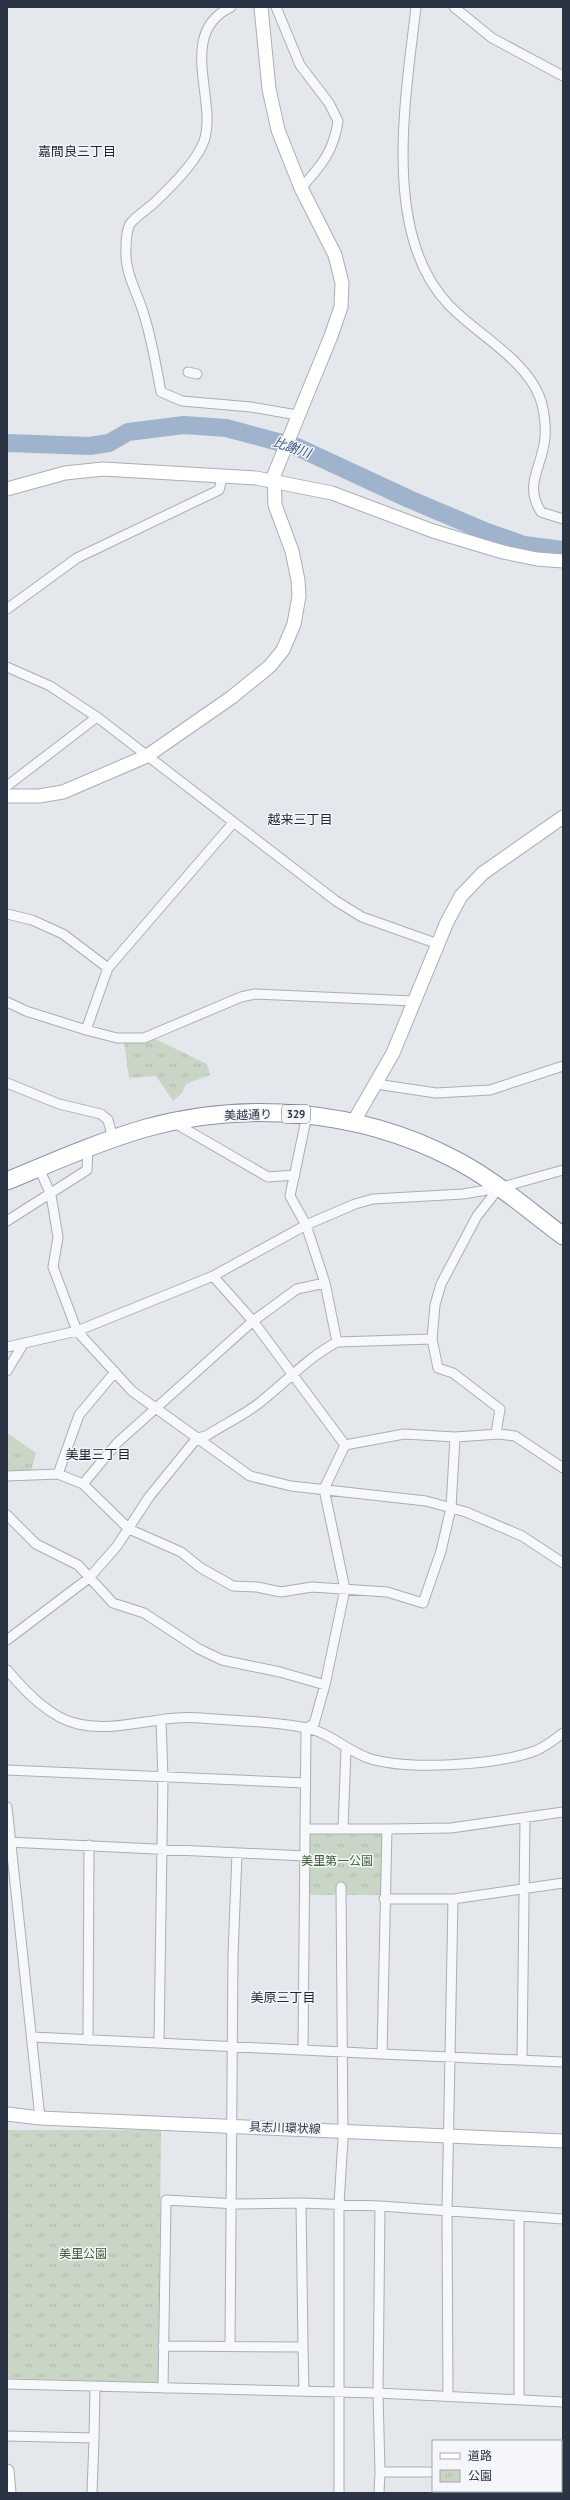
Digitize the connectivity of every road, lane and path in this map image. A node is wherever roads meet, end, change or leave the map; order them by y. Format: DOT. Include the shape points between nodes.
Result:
graph roads {
  1 [pos="231,7"];
  2 [pos="262,7"];
  3 [pos="276,7"];
  4 [pos="416,7"];
  5 [pos="454,7"];
  6 [pos="563,76"];
  7 [pos="301,188"];
  8 [pos="297,415"];
  9 [pos="223,475"];
  10 [pos="273,482"];
  11 [pos="7,489"];
  12 [pos="563,519"];
  13 [pos="563,561"];
  14 [pos="7,609"];
  15 [pos="7,667"];
  16 [pos="97,717"];
  17 [pos="147,756"];
  18 [pos="7,786"];
  19 [pos="7,796"];
  20 [pos="563,817"];
  21 [pos="233,823"];
  22 [pos="7,914"];
  23 [pos="438,944"];
  24 [pos="108,968"];
  25 [pos="413,1001"];
  26 [pos="7,1002"];
  27 [pos="86,1030"];
  28 [pos="563,1066"];
  29 [pos="7,1083"];
  30 [pos="376,1084"];
  31 [pos="306,1115"];
  32 [pos="354,1121"];
  33 [pos="173,1122"];
  34 [pos="113,1139"];
  35 [pos="88,1148"];
  36 [pos="39,1168"];
  37 [pos="563,1170"];
  38 [pos="295,1175"];
  39 [pos="7,1181"];
  40 [pos="499,1188"];
  41 [pos="51,1195"];
  42 [pos="7,1221"];
  43 [pos="306,1225"];
  44 [pos="563,1236"];
  45 [pos="213,1276"];
  46 [pos="325,1283"];
  47 [pos="253,1321"];
  48 [pos="77,1331"];
  49 [pos="432,1339"];
  50 [pos="337,1342"];
  51 [pos="20,1344"];
  52 [pos="7,1347"];
  53 [pos="7,1372"];
  54 [pos="115,1372"];
  55 [pos="293,1373"];
  56 [pos="157,1409"];
  57 [pos="496,1434"];
  58 [pos="455,1437"];
  59 [pos="197,1438"];
  60 [pos="345,1444"];
  61 [pos="563,1468"];
  62 [pos="58,1474"];
  63 [pos="7,1476"];
  64 [pos="83,1484"];
  65 [pos="324,1489"];
  66 [pos="451,1508"];
  67 [pos="7,1515"];
  68 [pos="129,1529"];
  69 [pos="563,1563"];
  70 [pos="89,1578"];
  71 [pos="345,1589"];
  72 [pos="7,1640"];
  73 [pos="7,1670"];
  74 [pos="326,1685"];
  75 [pos="161,1720"];
  76 [pos="306,1728"];
  77 [pos="563,1733"];
  78 [pos="346,1749"];
  79 [pos="7,1770"];
  80 [pos="163,1778"];
  81 [pos="305,1783"];
  82 [pos="7,1807"];
  83 [pos="563,1812"];
  84 [pos="524,1818"];
  85 [pos="306,1829"];
  86 [pos="343,1829"];
  87 [pos="387,1829"];
  88 [pos="9,1842"];
  89 [pos="89,1845"];
  90 [pos="162,1849"];
  91 [pos="237,1853"];
  92 [pos="305,1856"];
  93 [pos="563,1883"];
  94 [pos="341,1887"];
  95 [pos="525,1889"];
  96 [pos="384,1899"];
  97 [pos="452,1899"];
  98 [pos="32,2037"];
  99 [pos="88,2040"];
  100 [pos="159,2043"];
  101 [pos="233,2047"];
  102 [pos="303,2050"];
  103 [pos="342,2052"];
  104 [pos="382,2054"];
  105 [pos="451,2057"];
  106 [pos="522,2060"];
  107 [pos="563,2062"];
  108 [pos="7,2114"];
  109 [pos="40,2118"];
  110 [pos="234,2126"];
  111 [pos="343,2130"];
  112 [pos="448,2134"];
  113 [pos="563,2141"];
  114 [pos="301,2203"];
  115 [pos="232,2204"];
  116 [pos="339,2204"];
  117 [pos="380,2206"];
  118 [pos="447,2212"];
  119 [pos="519,2217"];
  120 [pos="563,2219"];
  121 [pos="230,2345"];
  122 [pos="163,2346"];
  123 [pos="303,2348"];
  124 [pos="7,2384"];
  125 [pos="95,2386"];
  126 [pos="163,2388"];
  127 [pos="304,2391"];
  128 [pos="340,2392"];
  129 [pos="378,2393"];
  130 [pos="448,2396"];
  131 [pos="519,2399"];
  132 [pos="563,2402"];
  133 [pos="7,2436"];
  134 [pos="94,2438"];
  135 [pos="7,2471"];
  136 [pos="380,2472"];
  137 [pos="432,2472"];
  138 [pos="10,2493"];
  139 [pos="92,2493"];
  140 [pos="339,2493"];
  141 [pos="379,2493"];
  1 -- 8 [label="street" via="224,10 211,24 204,40 200,73 207,123 204,140 195,156 163,194 130,225 126,250 130,281 144,314 161,392 182,401 243,406"];
  2 -- 7 [label="street" via="269,89 274,116 289,162"];
  3 -- 7 [label="street" via="300,65 329,102 338,120 329,154 322,166"];
  4 -- 12 [label="street" via="404,111 403,153 405,185 415,247 427,277 448,304 520,367 537,390 541,400 545,438 533,481 532,495 540,512"];
  5 -- 6 [label="street" via="492,38"];
  7 -- 8 [label="street" via="335,255 343,292 341,307 331,336"];
  8 -- 10 [label="street"];
  9 -- 10 [label="street"];
  9 -- 11 [label="street" via="103,469 65,473"];
  9 -- 14 [label="street" via="219,490 77,558"];
  10 -- 13 [label="street" via="332,493 433,531 503,552"];
  10 -- 17 [label="street" via="275,505 292,551 298,580 297,613 283,650 270,666 232,697"];
  15 -- 16 [label="street" via="50,686"];
  16 -- 17 [label="street"];
  16 -- 18 [label="street"];
  17 -- 19 [label="street" via="63,792 39,796"];
  17 -- 21 [label="street"];
  20 -- 23 [label="street" via="483,873 461,896"];
  21 -- 23 [label="street" via="336,901 362,917"];
  21 -- 24 [label="street"];
  22 -- 24 [label="street" via="32,920 63,934"];
  23 -- 25 [label="street"];
  24 -- 27 [label="street"];
  25 -- 27 [label="street" via="255,994 241,997 144,1038 117,1038"];
  25 -- 30 [label="street" via="393,1053"];
  26 -- 27 [label="street" via="26,1011"];
  28 -- 30 [label="street" via="490,1090 436,1093"];
  29 -- 34 [label="street" via="59,1104 101,1114 108,1120"];
  30 -- 32 [label="street"];
  31 -- 32 [label="highway, 美越通り / 329"];
  31 -- 33 [label="highway, 美越通り / 329" via="255,1113"];
  31 -- 38 [label="street"];
  32 -- 40 [label="highway, 美越通り / 329" via="403,1136 437,1151 470,1168"];
  33 -- 34 [label="highway, 美越通り / 329"];
  33 -- 38 [label="street" via="268,1177"];
  34 -- 35 [label="highway, 美越通り / 329"];
  35 -- 36 [label="highway, 美越通り / 329"];
  35 -- 41 [label="street" via="87,1170"];
  36 -- 39 [label="highway, 美越通り / 329"];
  36 -- 41 [label="street"];
  37 -- 40 [label="street"];
  38 -- 43 [label="street" via="290,1196"];
  40 -- 43 [label="street" via="463,1194 373,1199"];
  40 -- 44 [label="highway, 美越通り / 329"];
  40 -- 49 [label="street" via="477,1216 441,1284 435,1305"];
  41 -- 42 [label="street"];
  41 -- 48 [label="street" via="58,1237 54,1266"];
  43 -- 45 [label="street"];
  43 -- 46 [label="street"];
  45 -- 47 [label="street"];
  45 -- 48 [label="street"];
  46 -- 47 [label="street" via="297,1289"];
  46 -- 50 [label="street"];
  47 -- 55 [label="street"];
  47 -- 56 [label="street"];
  48 -- 51 [label="street"];
  48 -- 54 [label="street"];
  49 -- 50 [label="street"];
  49 -- 57 [label="street" via="438,1368 453,1373 500,1409"];
  50 -- 55 [label="street"];
  51 -- 52 [label="street"];
  51 -- 53 [label="street" via="22,1346"];
  54 -- 56 [label="street" via="132,1391"];
  54 -- 62 [label="street" via="79,1415"];
  55 -- 59 [label="street" via="257,1404 206,1436"];
  55 -- 60 [label="street"];
  56 -- 59 [label="street"];
  56 -- 64 [label="street" via="117,1443"];
  57 -- 58 [label="street"];
  57 -- 61 [label="street" via="515,1436"];
  58 -- 60 [label="street" via="404,1434"];
  58 -- 66 [label="street"];
  59 -- 65 [label="street" via="250,1476 291,1486"];
  59 -- 68 [label="street" via="150,1497"];
  60 -- 65 [label="street"];
  62 -- 63 [label="street"];
  62 -- 64 [label="street"];
  64 -- 68 [label="street"];
  65 -- 66 [label="street" via="426,1501"];
  65 -- 71 [label="street"];
  66 -- 69 [label="street" via="487,1520 522,1536"];
  66 -- 71 [label="street" via="441,1551 423,1603 386,1592"];
  67 -- 70 [label="street" via="36,1544 78,1565"];
  68 -- 70 [label="street"];
  68 -- 71 [label="street" via="181,1552 201,1568 233,1586 281,1592 312,1587"];
  70 -- 72 [label="street"];
  70 -- 74 [label="street" via="113,1603 144,1613 199,1649 222,1660"];
  71 -- 74 [label="street"];
  73 -- 75 [label="street" via="45,1707 60,1718 77,1724 102,1728"];
  74 -- 76 [label="street" via="314,1724"];
  75 -- 76 [label="street" via="198,1718"];
  75 -- 80 [label="street"];
  76 -- 78 [label="street" via="323,1732"];
  76 -- 81 [label="street"];
  77 -- 78 [label="street" via="534,1751 485,1762 462,1764 406,1764 370,1758"];
  78 -- 86 [label="street"];
  79 -- 80 [label="street"];
  80 -- 81 [label="street"];
  80 -- 90 [label="street"];
  81 -- 85 [label="street"];
  82 -- 88 [label="street"];
  83 -- 84 [label="street"];
  84 -- 87 [label="street" via="451,1828"];
  84 -- 95 [label="street"];
  85 -- 86 [label="street"];
  85 -- 92 [label="street"];
  86 -- 87 [label="street"];
  87 -- 96 [label="street"];
  88 -- 89 [label="street"];
  88 -- 98 [label="street"];
  89 -- 90 [label="street"];
  89 -- 99 [label="street"];
  90 -- 91 [label="street"];
  90 -- 100 [label="street"];
  91 -- 92 [label="street"];
  91 -- 101 [label="street"];
  92 -- 102 [label="street"];
  93 -- 95 [label="street"];
  94 -- 103 [label="street"];
  95 -- 97 [label="street"];
  95 -- 106 [label="street"];
  96 -- 97 [label="street"];
  96 -- 104 [label="street"];
  97 -- 105 [label="street"];
  98 -- 99 [label="street"];
  98 -- 109 [label="street"];
  99 -- 100 [label="street"];
  100 -- 101 [label="street"];
  101 -- 102 [label="street"];
  101 -- 110 [label="street"];
  102 -- 103 [label="street"];
  103 -- 104 [label="street"];
  103 -- 111 [label="street"];
  104 -- 105 [label="street"];
  105 -- 106 [label="street"];
  105 -- 112 [label="street"];
  106 -- 107 [label="street"];
  108 -- 109 [label="street, 具志川環状線"];
  109 -- 110 [label="street, 具志川環状線"];
  110 -- 111 [label="street, 具志川環状線"];
  110 -- 115 [label="street"];
  111 -- 112 [label="street, 具志川環状線"];
  111 -- 116 [label="street"];
  112 -- 113 [label="street, 具志川環状線"];
  112 -- 118 [label="street"];
  114 -- 115 [label="street"];
  114 -- 116 [label="street"];
  114 -- 123 [label="street"];
  115 -- 121 [label="street"];
  115 -- 122 [label="street" via="166,2200"];
  116 -- 117 [label="street"];
  116 -- 128 [label="street"];
  117 -- 118 [label="street"];
  117 -- 129 [label="street"];
  118 -- 119 [label="street"];
  118 -- 130 [label="street"];
  119 -- 120 [label="street"];
  119 -- 131 [label="street"];
  121 -- 122 [label="street"];
  121 -- 123 [label="street"];
  122 -- 126 [label="street"];
  123 -- 127 [label="street"];
  124 -- 125 [label="street"];
  125 -- 126 [label="street"];
  125 -- 134 [label="street"];
  126 -- 127 [label="street"];
  127 -- 128 [label="street"];
  128 -- 129 [label="street"];
  128 -- 140 [label="street"];
  129 -- 130 [label="street"];
  129 -- 136 [label="street"];
  130 -- 131 [label="street"];
  131 -- 132 [label="street"];
  133 -- 134 [label="street"];
  134 -- 139 [label="street"];
  135 -- 138 [label="street"];
  136 -- 137 [label="street"];
  136 -- 141 [label="street"];
}
